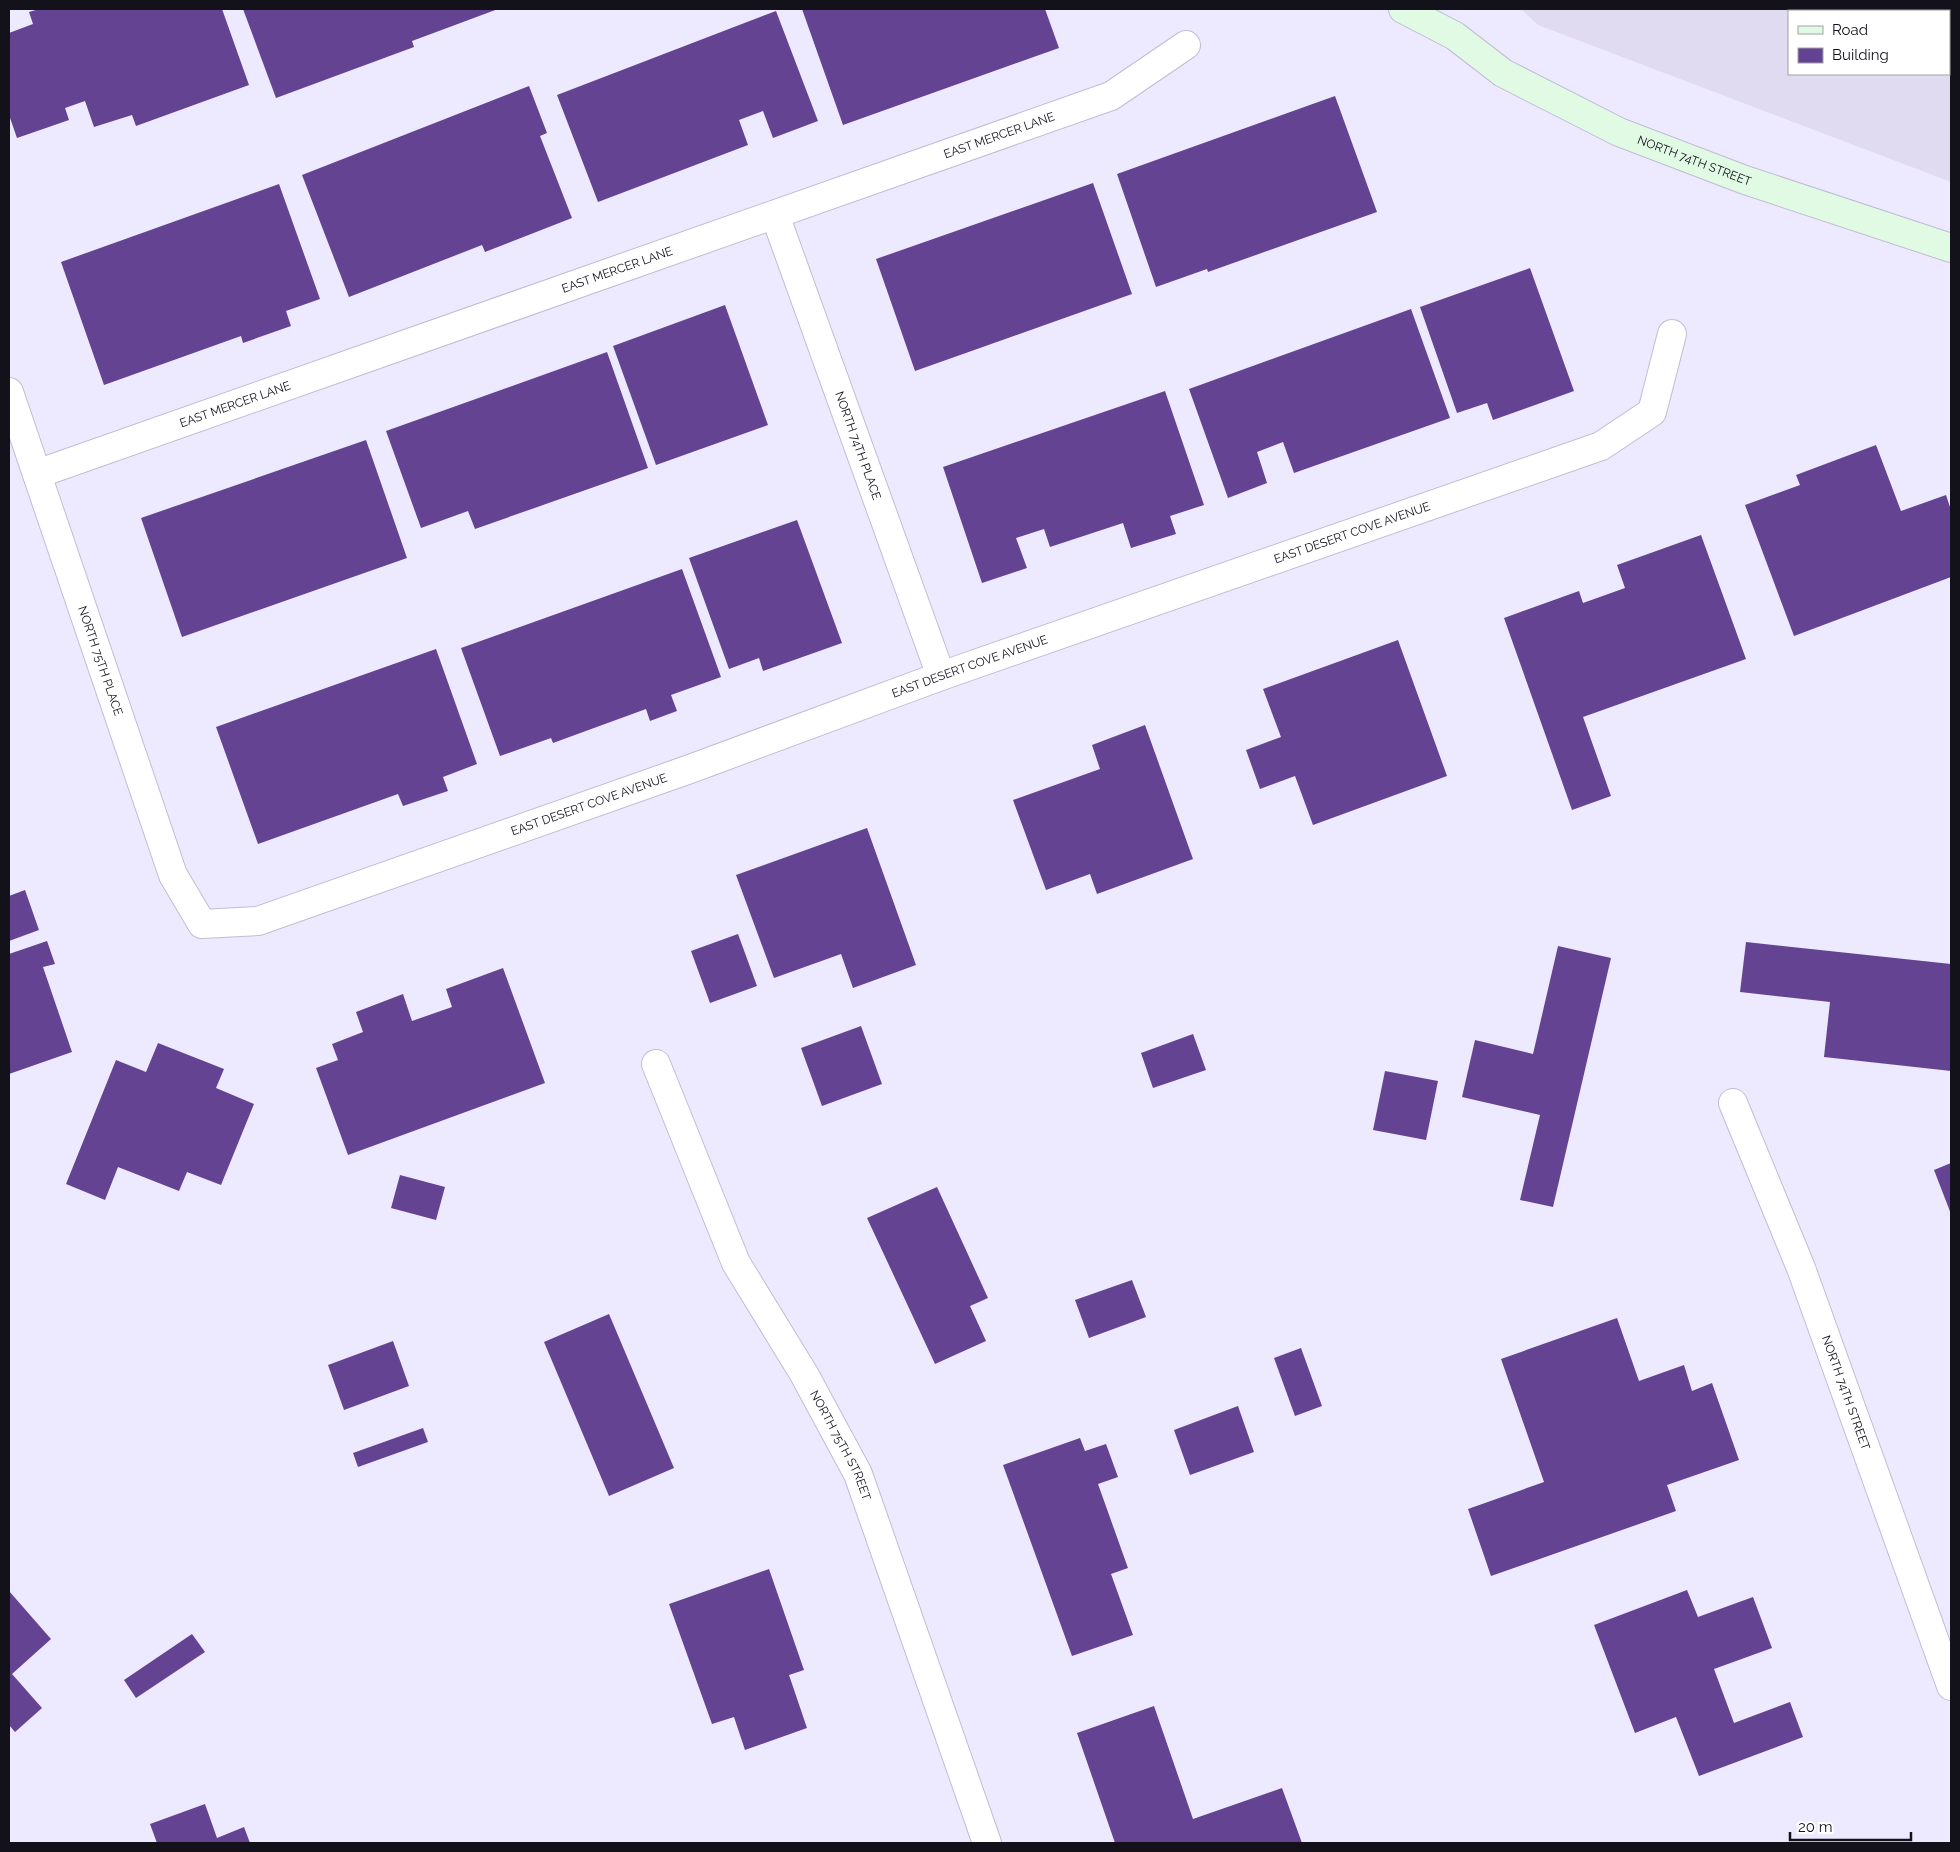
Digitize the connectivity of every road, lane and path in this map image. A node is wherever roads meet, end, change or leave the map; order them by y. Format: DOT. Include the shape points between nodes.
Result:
graph roads {
  1 [pos="1403,9"];
  2 [pos="1444,9"];
  3 [pos="1455,36"];
  4 [pos="1186,45"];
  5 [pos="775,215"];
  6 [pos="1951,248"];
  7 [pos="1672,334"];
  8 [pos="9,392"];
  9 [pos="37,474"];
  10 [pos="941,676"];
  11 [pos="202,924"];
  12 [pos="656,1064"];
  13 [pos="1733,1103"];
  14 [pos="1951,1686"];
  15 [pos="986,1843"];
  1 -- 3 [label="street, NORTH 74TH STREET"];
  2 -- 3 [label="street"];
  3 -- 6 [label="street, NORTH 74TH STREET" via="1503,73 1619,132 1745,180"];
  4 -- 5 [label="street, EAST MERCER LANE" via="1111,96"];
  5 -- 9 [label="street, EAST MERCER LANE"];
  5 -- 10 [label="street, NORTH 74TH PLACE"];
  7 -- 10 [label="street, EAST DESERT COVE AVENUE" via="1652,412 1601,446"];
  8 -- 9 [label="street, NORTH 75TH PLACE"];
  9 -- 11 [label="street, NORTH 75TH PLACE" via="173,875"];
  10 -- 11 [label="street, EAST DESERT COVE AVENUE" via="690,769 258,920"];
  12 -- 15 [label="street, NORTH 75TH STREET" via="736,1262 804,1374 858,1474"];
  13 -- 14 [label="street, NORTH 74TH STREET" via="1801,1268"];
}
